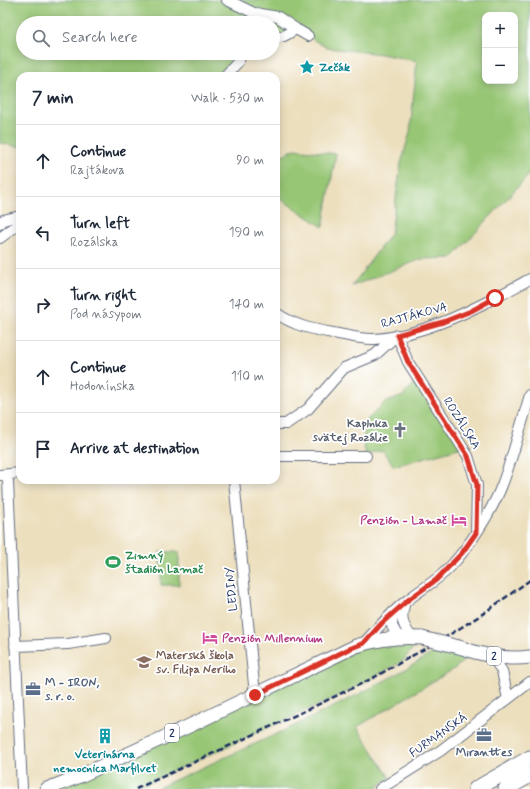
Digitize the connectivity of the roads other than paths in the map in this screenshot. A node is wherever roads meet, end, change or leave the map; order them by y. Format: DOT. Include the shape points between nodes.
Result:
graph roads {
  1 [pos="227,0"];
  2 [pos="272,16"];
  3 [pos="280,18"];
  4 [pos="296,29"];
  5 [pos="308,36"];
  6 [pos="280,37"];
  7 [pos="239,60"];
  8 [pos="229,72"];
  9 [pos="16,217"];
  10 [pos="1,221"];
  11 [pos="16,227"];
  12 [pos="0,238"];
  13 [pos="530,279"];
  14 [pos="280,315"];
  15 [pos="397,335"];
  16 [pos="530,395"];
  17 [pos="280,424"];
  18 [pos="280,456"];
  19 [pos="366,456"];
  20 [pos="16,473"];
  21 [pos="3,475"];
  22 [pos="234,484"];
  23 [pos="476,533"];
  24 [pos="406,602"];
  25 [pos="394,612"];
  26 [pos="403,624"];
  27 [pos="398,637"];
  28 [pos="106,638"];
  29 [pos="417,638"];
  30 [pos="364,643"];
  31 [pos="15,646"];
  32 [pos="492,656"];
  33 [pos="530,657"];
  34 [pos="530,682"];
  35 [pos="255,695"];
  36 [pos="508,699"];
  37 [pos="530,758"];
  38 [pos="530,775"];
  39 [pos="22,789"];
  40 [pos="47,789"];
  41 [pos="380,789"];
  42 [pos="476,789"];
  43 [pos="506,789"];
  1 -- 2 [label="street" via="254,13"];
  3 -- 4 [label="street"];
  4 -- 5 [label="street"];
  4 -- 6 [label="street"];
  7 -- 8 [label="street"];
  9 -- 10 [label="street"];
  11 -- 12 [label="street"];
  13 -- 15 [label="street, RAJTÁKOVA" via="471,311"];
  14 -- 15 [label="street, RAJTÁKOVA" via="306,328 374,339"];
  15 -- 17 [label="street" via="375,355 344,368 308,409 286,424"];
  15 -- 23 [label="street, ROZÁLSKA" via="408,362 468,456 477,485"];
  16 -- 23 [label="street" via="502,485"];
  18 -- 19 [label="street"];
  20 -- 21 [label="street"];
  21 -- 31 [label="street" via="8,481"];
  22 -- 35 [label="street, LEDINY"];
  23 -- 24 [label="street" via="450,567"];
  24 -- 25 [label="street"];
  24 -- 26 [label="street" via="401,614"];
  25 -- 27 [label="street" via="392,626"];
  25 -- 30 [label="street"];
  26 -- 27 [label="street"];
  26 -- 29 [label="street"];
  27 -- 29 [label="main road, 2"];
  27 -- 30 [label="main road, 2"];
  28 -- 31 [label="street" via="68,644"];
  29 -- 32 [label="main road, 2, bridge"];
  30 -- 35 [label="main road, 2"];
  31 -- 39 [label="street"];
  32 -- 33 [label="main road, 2"];
  32 -- 36 [label="street" via="502,671"];
  34 -- 36 [label="street, FURMANSKÁ"];
  35 -- 40 [label="main road, 2"];
  36 -- 41 [label="street, FURMANSKÁ" via="440,751"];
  37 -- 42 [label="highway"];
  38 -- 43 [label="highway"];
}
